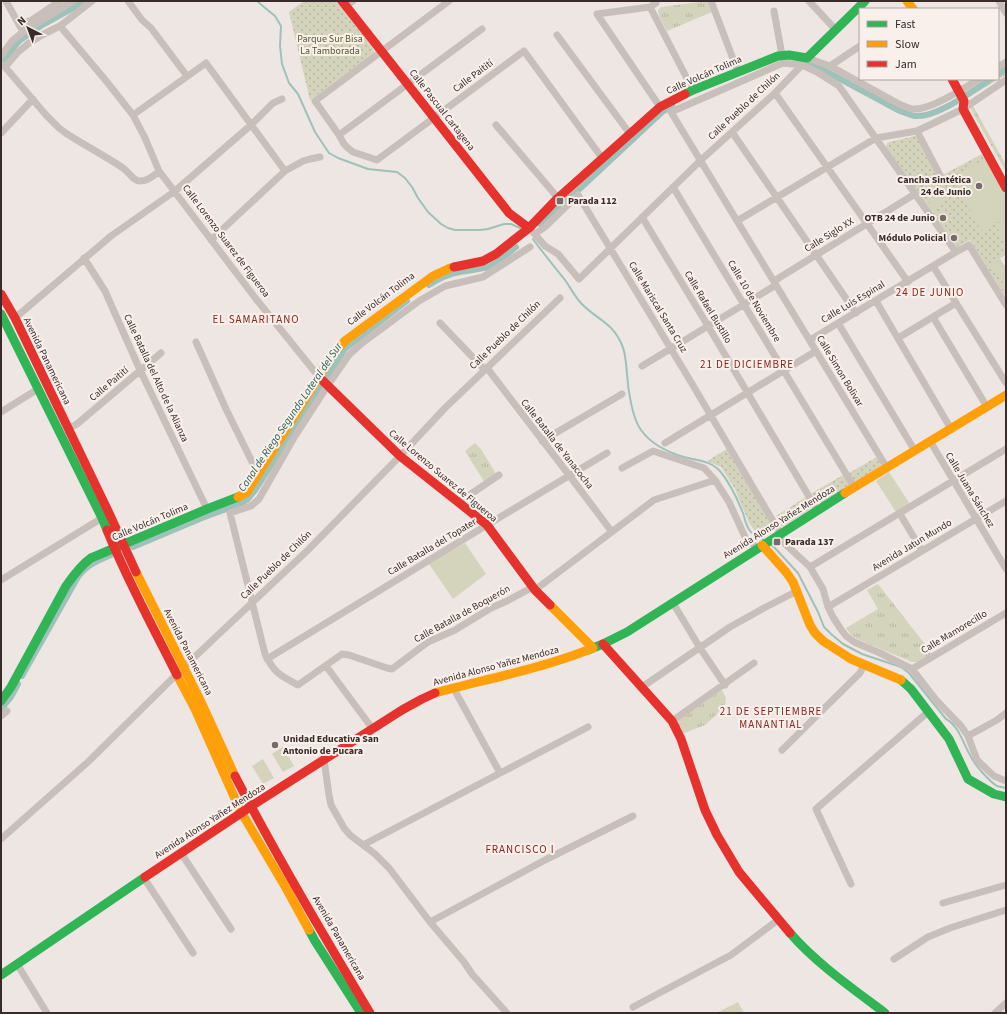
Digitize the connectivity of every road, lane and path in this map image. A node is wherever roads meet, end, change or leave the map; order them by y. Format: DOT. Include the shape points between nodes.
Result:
graph roads {
  1 [pos="6,1"];
  2 [pos="60,1"];
  3 [pos="73,1"];
  4 [pos="92,1"];
  5 [pos="128,1"];
  6 [pos="449,1"];
  7 [pos="656,1"];
  8 [pos="711,1"];
  9 [pos="809,1"];
  10 [pos="865,1"];
  11 [pos="999,1"];
  12 [pos="347,3"];
  13 [pos="650,7"];
  14 [pos="774,12"];
  15 [pos="1006,13"];
  16 [pos="60,26"];
  17 [pos="21,28"];
  18 [pos="482,29"];
  19 [pos="836,29"];
  20 [pos="557,35"];
  21 [pos="859,47"];
  22 [pos="381,51"];
  23 [pos="782,55"];
  24 [pos="1,56"];
  25 [pos="805,62"];
  26 [pos="3,66"];
  27 [pos="830,66"];
  28 [pos="738,72"];
  29 [pos="187,76"];
  30 [pos="857,77"];
  31 [pos="862,80"];
  32 [pos="952,80"];
  33 [pos="978,80"];
  34 [pos="1006,80"];
  35 [pos="407,84"];
  36 [pos="693,90"];
  37 [pos="774,92"];
  38 [pos="33,99"];
  39 [pos="282,99"];
  40 [pos="961,99"];
  41 [pos="660,107"];
  42 [pos="132,115"];
  43 [pos="434,118"];
  44 [pos="251,125"];
  45 [pos="496,125"];
  46 [pos="917,131"];
  47 [pos="732,132"];
  48 [pos="1,133"];
  49 [pos="630,134"];
  50 [pos="339,136"];
  51 [pos="876,138"];
  52 [pos="320,157"];
  53 [pos="602,158"];
  54 [pos="701,160"];
  55 [pos="828,168"];
  56 [pos="159,171"];
  57 [pos="285,171"];
  58 [pos="940,175"];
  59 [pos="673,187"];
  60 [pos="1006,188"];
  61 [pos="175,191"];
  62 [pos="915,194"];
  63 [pos="777,197"];
  64 [pos="558,198"];
  65 [pos="642,217"];
  66 [pos="737,221"];
  67 [pos="867,224"];
  68 [pos="532,231"];
  69 [pos="211,240"];
  70 [pos="530,247"];
  71 [pos="610,249"];
  72 [pos="956,252"];
  73 [pos="816,255"];
  74 [pos="84,258"];
  75 [pos="934,266"];
  76 [pos="908,282"];
  77 [pos="775,283"];
  78 [pos="1,294"];
  79 [pos="560,298"];
  80 [pos="876,301"];
  81 [pos="956,303"];
  82 [pos="744,304"];
  83 [pos="1006,305"];
  84 [pos="856,313"];
  85 [pos="2,318"];
  86 [pos="15,318"];
  87 [pos="933,318"];
  88 [pos="440,323"];
  89 [pos="838,323"];
  90 [pos="708,326"];
  91 [pos="898,338"];
  92 [pos="810,340"];
  93 [pos="196,342"];
  94 [pos="671,348"];
  95 [pos="816,351"];
  96 [pos="161,353"];
  97 [pos="642,366"];
  98 [pos="486,369"];
  99 [pos="140,370"];
  100 [pos="784,371"];
  101 [pos="323,380"];
  102 [pos="1006,383"];
  103 [pos="38,388"];
  104 [pos="748,393"];
  105 [pos="622,394"];
  106 [pos="1006,395"];
  107 [pos="987,407"];
  108 [pos="1,412"];
  109 [pos="711,415"];
  110 [pos="68,429"];
  111 [pos="951,429"];
  112 [pos="542,441"];
  113 [pos="930,441"];
  114 [pos="665,443"];
  115 [pos="1006,450"];
  116 [pos="915,451"];
  117 [pos="608,453"];
  118 [pos="400,456"];
  119 [pos="622,468"];
  120 [pos="887,468"];
  121 [pos="258,474"];
  122 [pos="499,475"];
  123 [pos="569,475"];
  124 [pos="714,480"];
  125 [pos="954,481"];
  126 [pos="854,487"];
  127 [pos="1006,501"];
  128 [pos="459,502"];
  129 [pos="207,509"];
  130 [pos="817,510"];
  131 [pos="230,513"];
  132 [pos="900,514"];
  133 [pos="102,518"];
  134 [pos="976,519"];
  135 [pos="487,525"];
  136 [pos="612,532"];
  137 [pos="780,533"];
  138 [pos="763,544"];
  139 [pos="123,545"];
  140 [pos="114,549"];
  141 [pos="922,551"];
  142 [pos="810,567"];
  143 [pos="1006,569"];
  144 [pos="1,580"];
  145 [pos="534,589"];
  146 [pos="797,591"];
  147 [pos="252,603"];
  148 [pos="673,603"];
  149 [pos="828,607"];
  150 [pos="1006,613"];
  151 [pos="603,644"];
  152 [pos="593,648"];
  153 [pos="700,648"];
  154 [pos="267,659"];
  155 [pos="754,663"];
  156 [pos="864,665"];
  157 [pos="326,666"];
  158 [pos="912,669"];
  159 [pos="181,671"];
  160 [pos="725,685"];
  161 [pos="642,687"];
  162 [pos="454,689"];
  163 [pos="1,700"];
  164 [pos="928,712"];
  165 [pos="1006,713"];
  166 [pos="672,721"];
  167 [pos="588,727"];
  168 [pos="372,728"];
  169 [pos="968,736"];
  170 [pos="782,750"];
  171 [pos="324,760"];
  172 [pos="500,773"];
  173 [pos="1006,781"];
  174 [pos="1006,797"];
  175 [pos="251,807"];
  176 [pos="242,813"];
  177 [pos="633,816"];
  178 [pos="1,839"];
  179 [pos="363,845"];
  180 [pos="181,853"];
  181 [pos="144,878"];
  182 [pos="851,884"];
  183 [pos="1006,885"];
  184 [pos="943,903"];
  185 [pos="1006,910"];
  186 [pos="778,920"];
  187 [pos="430,922"];
  188 [pos="231,930"];
  189 [pos="193,953"];
  190 [pos="330,956"];
  191 [pos="894,959"];
  192 [pos="17,964"];
  193 [pos="1,975"];
  194 [pos="1006,1003"];
  195 [pos="632,1007"];
  196 [pos="364,1012"];
  197 [pos="47,1013"];
  198 [pos="506,1013"];
  199 [pos="885,1013"];
  200 [pos="994,1013"];
  1 -- 17 [label="street"];
  2 -- 17 [label="street"];
  3 -- 17 [label="street"];
  4 -- 16 [label="street"];
  5 -- 29 [label="street"];
  6 -- 22 [label="street"];
  7 -- 13 [label="street"];
  8 -- 28 [label="street"];
  9 -- 19 [label="street"];
  10 -- 19 [label="main road, Calle Pueblo de Chilón"];
  11 -- 15 [label="street"];
  12 -- 22 [label="main road, Calle Pascual Cartagena"];
  13 -- 36 [label="street"];
  13 -- 41 [label="street" via="597,14"];
  14 -- 23 [label="street"];
  16 -- 26 [label="street" via="29,43"];
  16 -- 42 [label="street, Calle Lorenzo Suarez de Figueroa"];
  17 -- 24 [label="street"];
  18 -- 35 [label="street"];
  19 -- 25 [label="main road, Calle Pueblo de Chilón"];
  20 -- 49 [label="street"];
  21 -- 27 [label="street"];
  22 -- 35 [label="main road, Calle Pascual Cartagena"];
  22 -- 50 [label="street" via="315,101"];
  23 -- 25 [label="main road, Calle Volcán Tolima" via="795,56"];
  23 -- 28 [label="main road, Calle Volcán Tolima"];
  25 -- 27 [label="street"];
  25 -- 37 [label="street, Calle Pueblo de Chilón"];
  25 -- 51 [label="street" via="839,86"];
  25 -- 54 [label="street" via="782,63 671,112"];
  26 -- 38 [label="street"];
  27 -- 30 [label="street"];
  28 -- 36 [label="main road, Calle Volcán Tolima"];
  29 -- 42 [label="street"];
  29 -- 44 [label="street" via="206,63"];
  31 -- 40 [label="street" via="906,108 922,108"];
  32 -- 40 [label="main road"];
  33 -- 40 [label="street"];
  34 -- 40 [label="street"];
  35 -- 43 [label="main road, Calle Pascual Cartagena"];
  35 -- 50 [label="street"];
  36 -- 41 [label="main road, Calle Volcán Tolima"];
  37 -- 47 [label="street, Calle Pueblo de Chilón"];
  37 -- 55 [label="street"];
  38 -- 48 [label="street"];
  38 -- 56 [label="street" via="59,128 125,169 136,180 144,180"];
  39 -- 44 [label="street" via="273,103"];
  40 -- 46 [label="street"];
  40 -- 60 [label="main road"];
  41 -- 49 [label="main road, Calle Volcán Tolima"];
  42 -- 56 [label="street, Calle Lorenzo Suarez de Figueroa"];
  43 -- 50 [label="street, Calle Paitití" via="377,160 353,152"];
  43 -- 53 [label="street, Calle Paitití" via="524,51"];
  43 -- 68 [label="main road, Calle Pascual Cartagena" via="510,213"];
  44 -- 57 [label="street"];
  44 -- 61 [label="street"];
  45 -- 64 [label="street"];
  46 -- 51 [label="street"];
  46 -- 58 [label="street"];
  47 -- 54 [label="street, Calle Pueblo de Chilón"];
  47 -- 63 [label="street"];
  49 -- 53 [label="main road, Calle Volcán Tolima"];
  51 -- 55 [label="street"];
  51 -- 62 [label="street"];
  52 -- 57 [label="street" via="303,161"];
  53 -- 64 [label="main road, Calle Volcán Tolima"];
  54 -- 59 [label="street, Calle Pueblo de Chilón"];
  54 -- 66 [label="street"];
  55 -- 63 [label="street"];
  55 -- 67 [label="street"];
  56 -- 61 [label="street, Calle Lorenzo Suarez de Figueroa"];
  57 -- 69 [label="street"];
  59 -- 65 [label="street, Calle Pueblo de Chilón"];
  59 -- 82 [label="street, Calle 10 de Noviembre"];
  61 -- 69 [label="street, Calle Lorenzo Suarez de Figueroa"];
  61 -- 74 [label="street" via="110,236"];
  62 -- 67 [label="street, Calle Siglo XX"];
  62 -- 72 [label="street"];
  63 -- 66 [label="street"];
  63 -- 73 [label="street"];
  64 -- 68 [label="main road, Calle Volcán Tolima"];
  65 -- 71 [label="street, Calle Pueblo de Chilón"];
  65 -- 90 [label="street, Calle Rafael Bustillo"];
  66 -- 77 [label="street, Calle Simon Bolivar"];
  67 -- 73 [label="street, Calle Siglo XX"];
  67 -- 76 [label="street"];
  68 -- 71 [label="street, Calle Pueblo de Chilón" via="545,246 558,254 579,279"];
  68 -- 71 [label="street, Calle Mariscal Santa Cruz" via="545,227 578,195"];
  68 -- 101 [label="main road, Calle Volcán Tolima" via="520,234 496,254 483,261 450,268 425,281 340,345"];
  69 -- 101 [label="street, Calle Lorenzo Suarez de Figueroa" via="256,300"];
  70 -- 101 [label="street, Calle Volcán Tolima" via="483,277 445,286 419,301 362,344"];
  71 -- 94 [label="street, Calle Mariscal Santa Cruz"];
  72 -- 75 [label="street, Calle Luis Espinal"];
  72 -- 83 [label="street, Calle Luis Espinal" via="969,245"];
  73 -- 77 [label="street, Calle Siglo XX"];
  73 -- 84 [label="street"];
  74 -- 86 [label="street"];
  74 -- 99 [label="street, Calle Batalla del Alto de la Alianza" via="105,291"];
  75 -- 76 [label="street, Calle Luis Espinal"];
  75 -- 81 [label="street"];
  76 -- 80 [label="street, Calle Luis Espinal"];
  77 -- 82 [label="street, Calle Siglo XX"];
  77 -- 92 [label="street, Calle Simon Bolivar"];
  78 -- 86 [label="main road, Avenida Panamericana"];
  79 -- 98 [label="street, Calle Pueblo de Chilón"];
  80 -- 84 [label="street, Calle Luis Espinal"];
  80 -- 91 [label="street"];
  81 -- 87 [label="street"];
  81 -- 102 [label="street"];
  82 -- 90 [label="street, Calle Siglo XX"];
  82 -- 100 [label="street, Calle 10 de Noviembre"];
  84 -- 89 [label="street, Calle Luis Espinal"];
  85 -- 103 [label="main road, Avenida Panamericana"];
  86 -- 110 [label="main road, Avenida Panamericana"];
  87 -- 91 [label="street"];
  87 -- 107 [label="street"];
  88 -- 98 [label="street, Calle Batalla de Yanacocha"];
  89 -- 92 [label="street, Calle Luis Espinal"];
  89 -- 116 [label="street"];
  90 -- 94 [label="street, Calle Siglo XX"];
  90 -- 104 [label="street, Calle Rafael Bustillo"];
  91 -- 111 [label="street"];
  92 -- 95 [label="street, Calle Simon Bolivar"];
  93 -- 121 [label="street"];
  94 -- 97 [label="street, Calle Siglo XX"];
  94 -- 109 [label="street, Calle Mariscal Santa Cruz"];
  95 -- 100 [label="street"];
  95 -- 120 [label="street, Calle Simon Bolivar"];
  96 -- 99 [label="street, Calle Paitití"];
  98 -- 112 [label="street, Calle Batalla de Yanacocha"];
  98 -- 118 [label="street, Calle Pueblo de Chilón"];
  99 -- 110 [label="street, Calle Paitití"];
  99 -- 129 [label="street, Calle Batalla del Alto de la Alianza"];
  100 -- 104 [label="street"];
  100 -- 126 [label="street, Calle 10 de Noviembre"];
  101 -- 118 [label="main road, Calle Lorenzo Suarez de Figueroa"];
  101 -- 121 [label="main road, Calle Volcán Tolima"];
  101 -- 131 [label="street, Calle Volcán Tolima" via="295,436 259,498 251,506"];
  103 -- 108 [label="street"];
  103 -- 133 [label="main road, Avenida Panamericana"];
  104 -- 109 [label="street"];
  104 -- 130 [label="street, Calle Rafael Bustillo"];
  105 -- 112 [label="street"];
  106 -- 107 [label="main road, Avenida Alonso Yañez Mendoza"];
  107 -- 111 [label="main road, Avenida Alonso Yañez Mendoza"];
  109 -- 114 [label="street"];
  109 -- 137 [label="street, Calle Mariscal Santa Cruz"];
  110 -- 139 [label="main road, Avenida Panamericana"];
  111 -- 113 [label="main road, Avenida Alonso Yañez Mendoza"];
  112 -- 123 [label="street, Calle Batalla de Yanacocha"];
  113 -- 116 [label="main road, Avenida Alonso Yañez Mendoza"];
  113 -- 125 [label="street, Calle Juana Sánchez"];
  115 -- 125 [label="street"];
  116 -- 120 [label="main road, Avenida Alonso Yañez Mendoza"];
  117 -- 123 [label="street, Calle Batalla del Topater"];
  118 -- 128 [label="main road, Calle Lorenzo Suarez de Figueroa"];
  118 -- 147 [label="street, Calle Pueblo de Chilón"];
  119 -- 124 [label="street" via="653,451 704,468"];
  120 -- 126 [label="main road, Avenida Alonso Yañez Mendoza"];
  121 -- 129 [label="main road, Calle Volcán Tolima" via="247,492"];
  122 -- 128 [label="street"];
  123 -- 135 [label="street, Calle Batalla del Topater"];
  123 -- 136 [label="street, Calle Batalla de Yanacocha"];
  124 -- 136 [label="street, Calle Batalla de Boquerón" via="654,500"];
  124 -- 138 [label="street" via="729,502 746,538 753,544"];
  125 -- 132 [label="street"];
  125 -- 134 [label="street, Calle Juana Sánchez"];
  126 -- 130 [label="main road, Avenida Alonso Yañez Mendoza"];
  127 -- 134 [label="street, Avenida Jatun Mundo"];
  128 -- 135 [label="main road, Calle Lorenzo Suarez de Figueroa"];
  129 -- 139 [label="main road, Calle Volcán Tolima"];
  130 -- 137 [label="main road, Avenida Alonso Yañez Mendoza"];
  131 -- 147 [label="street, Calle Batalla de Boquerón"];
  132 -- 141 [label="street"];
  132 -- 142 [label="street"];
  133 -- 140 [label="main road, Avenida Panamericana"];
  133 -- 144 [label="street"];
  134 -- 141 [label="street, Avenida Jatun Mundo"];
  134 -- 143 [label="street, Calle Juana Sánchez"];
  135 -- 145 [label="main road, Calle Lorenzo Suarez de Figueroa"];
  135 -- 154 [label="street, Calle Batalla del Topater"];
  136 -- 145 [label="street, Calle Batalla de Boquerón"];
  137 -- 138 [label="main road, Avenida Alonso Yañez Mendoza"];
  137 -- 142 [label="street, Calle Mariscal Santa Cruz" via="783,542"];
  138 -- 146 [label="main road" via="786,572"];
  138 -- 148 [label="main road, Avenida Alonso Yañez Mendoza"];
  139 -- 140 [label="main road, Calle Volcán Tolima"];
  139 -- 159 [label="main road, Avenida Panamericana"];
  140 -- 159 [label="main road, Avenida Panamericana" via="131,585"];
  140 -- 163 [label="main road, Calle Volcán Tolima" via="85,562 72,577 11,687"];
  141 -- 149 [label="street, Avenida Jatun Mundo"];
  142 -- 149 [label="street, Calle Mariscal Santa Cruz" via="823,589"];
  145 -- 152 [label="main road, Calle Lorenzo Suarez de Figueroa"];
  145 -- 157 [label="street, Calle Batalla de Boquerón" via="491,608 455,630 428,642 392,669 345,654"];
  146 -- 153 [label="street" via="743,620"];
  146 -- 156 [label="main road" via="815,633 823,641"];
  147 -- 154 [label="street, Calle Batalla de Boquerón"];
  147 -- 159 [label="street, Calle Pueblo de Chilón"];
  148 -- 151 [label="main road, Avenida Alonso Yañez Mendoza"];
  148 -- 153 [label="street"];
  149 -- 158 [label="street, Calle Mariscal Santa Cruz" via="840,628 854,642"];
  150 -- 158 [label="street, Calle Mamorecillo"];
  151 -- 152 [label="main road, Avenida Alonso Yañez Mendoza"];
  151 -- 161 [label="main road"];
  152 -- 162 [label="main road, Avenida Alonso Yañez Mendoza" via="569,658"];
  153 -- 160 [label="street"];
  153 -- 161 [label="street"];
  154 -- 157 [label="street, Calle Batalla de Boquerón" via="281,675 298,685"];
  155 -- 160 [label="street"];
  156 -- 164 [label="main road" via="900,679"];
  156 -- 170 [label="street" via="860,673"];
  157 -- 168 [label="street"];
  158 -- 169 [label="street"];
  159 -- 175 [label="main road, Avenida Panamericana"];
  159 -- 176 [label="main road, Avenida Panamericana" via="195,709"];
  159 -- 178 [label="street, Calle Pueblo de Chilón" via="88,762"];
  160 -- 166 [label="street"];
  161 -- 166 [label="main road"];
  162 -- 168 [label="main road, Avenida Alonso Yañez Mendoza" via="422,699"];
  162 -- 172 [label="street"];
  164 -- 174 [label="main road" via="949,739 968,779 994,794"];
  164 -- 182 [label="street" via="816,809"];
  165 -- 169 [label="street"];
  166 -- 186 [label="main road" via="717,835 739,872"];
  167 -- 172 [label="street"];
  168 -- 171 [label="main road, Avenida Alonso Yañez Mendoza"];
  169 -- 173 [label="street" via="977,760 994,776"];
  171 -- 175 [label="main road, Avenida Alonso Yañez Mendoza"];
  171 -- 179 [label="street" via="331,805 350,836"];
  172 -- 179 [label="street"];
  175 -- 176 [label="main road, Avenida Alonso Yañez Mendoza"];
  175 -- 190 [label="main road, Avenida Panamericana"];
  176 -- 180 [label="main road, Avenida Alonso Yañez Mendoza"];
  176 -- 190 [label="main road, Avenida Panamericana"];
  177 -- 187 [label="street"];
  179 -- 187 [label="street" via="389,868"];
  180 -- 181 [label="main road, Avenida Alonso Yañez Mendoza"];
  180 -- 188 [label="street"];
  181 -- 189 [label="street"];
  181 -- 192 [label="main road, Avenida Alonso Yañez Mendoza"];
  183 -- 184 [label="street"];
  185 -- 191 [label="street" via="928,937"];
  186 -- 195 [label="street" via="731,955"];
  186 -- 199 [label="main road" via="803,948"];
  187 -- 198 [label="street"];
  190 -- 196 [label="main road, Avenida Panamericana"];
  192 -- 193 [label="main road, Avenida Alonso Yañez Mendoza"];
  192 -- 197 [label="street"];
  194 -- 200 [label="street"];
}
